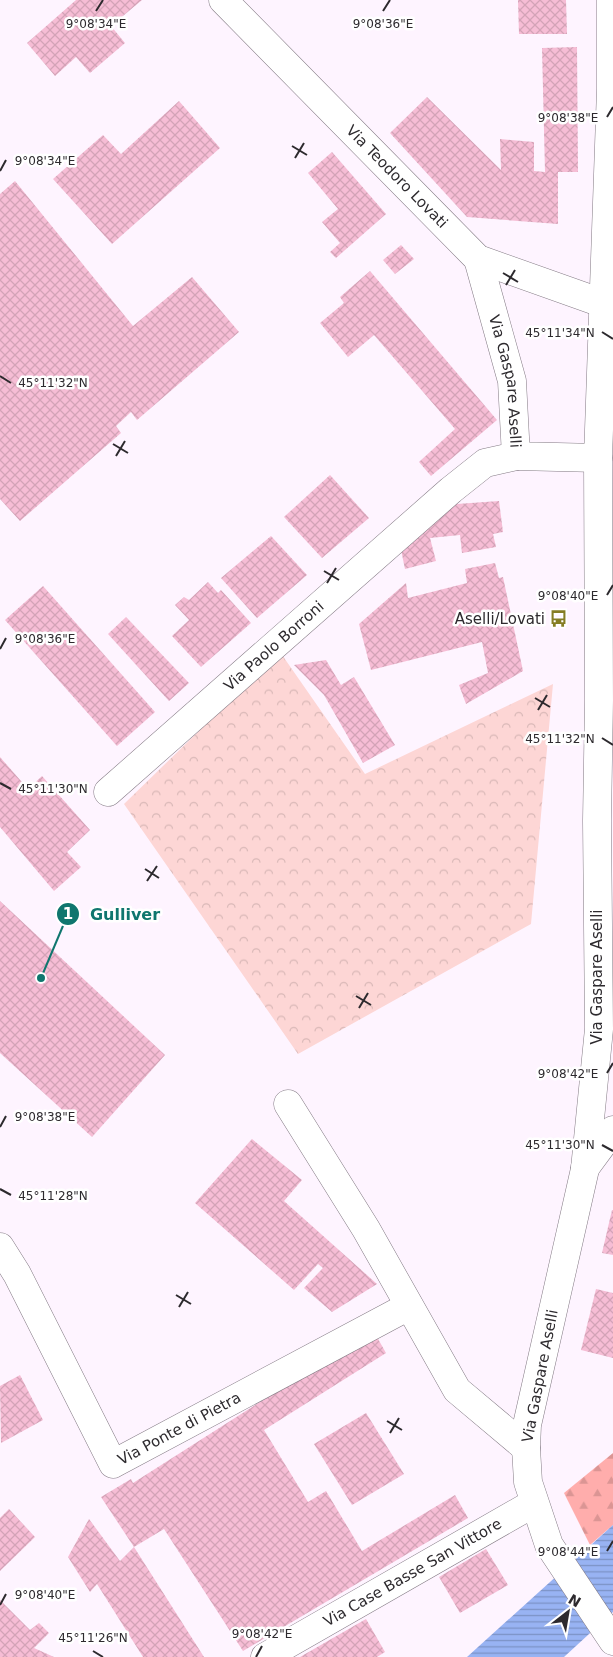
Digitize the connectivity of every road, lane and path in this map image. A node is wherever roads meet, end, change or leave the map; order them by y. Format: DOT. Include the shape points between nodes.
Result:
graph roads {
  1 [pos="223,0"];
  2 [pos="611,0"];
  3 [pos="478,259"];
  4 [pos="608,304"];
  5 [pos="516,456"];
  6 [pos="598,458"];
  7 [pos="108,792"];
  8 [pos="288,1104"];
  9 [pos="613,1130"];
  10 [pos="584,1169"];
  11 [pos="0,1247"];
  12 [pos="409,1306"];
  13 [pos="526,1448"];
  14 [pos="534,1503"];
  15 [pos="612,1639"];
  16 [pos="265,1657"];
  1 -- 3 [label="street, Via Teodoro Lovati"];
  2 -- 4 [label="street, Via Gaspare Aselli"];
  3 -- 4 [label="street, Via Teodoro Lovati"];
  3 -- 5 [label="street, Via Gaspare Aselli" via="512,381"];
  4 -- 6 [label="street, Via Gaspare Aselli"];
  5 -- 6 [label="street, Via Gaspare Aselli"];
  5 -- 7 [label="street, Via Paolo Borroni" via="485,463 451,490"];
  6 -- 10 [label="street, Via Gaspare Aselli" via="599,1029"];
  8 -- 12 [label="street" via="366,1229"];
  9 -- 10 [label="street"];
  10 -- 13 [label="street, Via Gaspare Aselli" via="527,1425"];
  11 -- 12 [label="street, Via Ponte di Pietra" via="17,1274 113,1464"];
  12 -- 13 [label="street" via="457,1390"];
  13 -- 14 [label="street, Via Gaspare Aselli" via="528,1482"];
  14 -- 15 [label="street, Via Gaspare Aselli" via="549,1545"];
  14 -- 16 [label="street, Via Case Basse San Vittore"];
}
